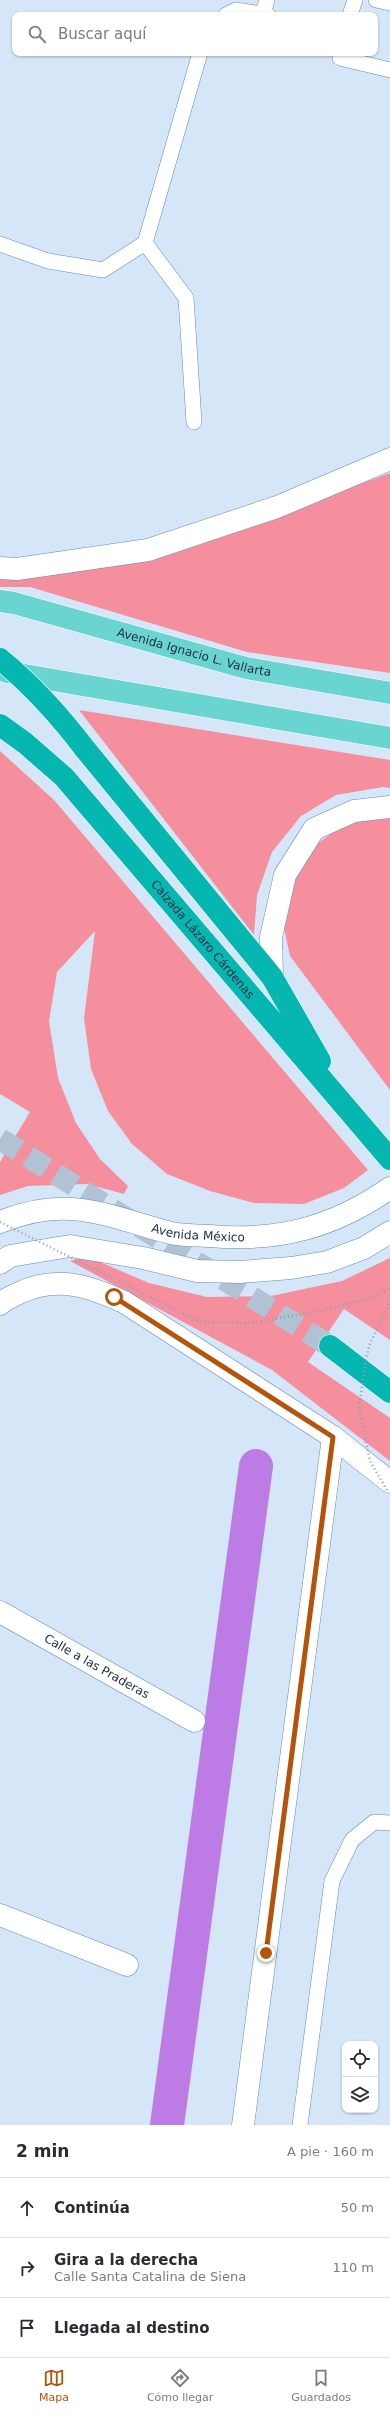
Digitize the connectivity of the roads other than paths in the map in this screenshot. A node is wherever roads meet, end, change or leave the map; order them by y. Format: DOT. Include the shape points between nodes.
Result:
graph roads {
  1 [pos="267,0"];
  2 [pos="354,0"];
  3 [pos="376,0"];
  4 [pos="390,3"];
  5 [pos="232,12"];
  6 [pos="250,12"];
  7 [pos="264,12"];
  8 [pos="351,12"];
  9 [pos="199,56"];
  10 [pos="340,56"];
  11 [pos="390,70"];
  12 [pos="145,243"];
  13 [pos="0,244"];
  14 [pos="194,422"];
  15 [pos="390,459"];
  16 [pos="0,568"];
  17 [pos="0,601"];
  18 [pos="0,659"];
  19 [pos="0,671"];
  20 [pos="390,693"];
  21 [pos="3,727"];
  22 [pos="390,738"];
  23 [pos="390,807"];
  24 [pos="272,977"];
  25 [pos="345,1105"];
  26 [pos="390,1159"];
  27 [pos="390,1188"];
  28 [pos="0,1222"];
  29 [pos="390,1232"];
  30 [pos="0,1263"];
  31 [pos="0,1304"];
  32 [pos="330,1346"];
  33 [pos="390,1392"];
  34 [pos="333,1437"];
  35 [pos="388,1486"];
  36 [pos="0,1612"];
  37 [pos="194,1721"];
  38 [pos="390,1823"];
  39 [pos="0,1915"];
  40 [pos="127,1965"];
  41 [pos="243,2125"];
  42 [pos="300,2125"];
  1 -- 7 [label="lane"];
  2 -- 8 [label="lane"];
  3 -- 4 [label="lane"];
  5 -- 6 [label="lane"];
  9 -- 12 [label="lane"];
  10 -- 11 [label="lane" via="340,58"];
  12 -- 13 [label="lane" via="103,270 48,262"];
  12 -- 14 [label="lane" via="186,298"];
  15 -- 16 [label="street" via="277,507 148,550 17,569"];
  17 -- 20 [label="main road, Avenida Ignacio L. Vallarta" via="246,668"];
  18 -- 24 [label="highway, bridge" via="56,711"];
  19 -- 22 [label="main road"];
  21 -- 25 [label="highway, Calzada Lázaro Cárdenas" via="64,776"];
  23 -- 24 [label="street" via="354,811 314,829 284,875 271,937"];
  24 -- 25 [label="highway"];
  25 -- 26 [label="highway, Calzada Lázaro Cárdenas"];
  27 -- 28 [label="street, Avenida México" via="347,1215 314,1228 274,1237 234,1238 173,1233 99,1211 60,1208 19,1214"];
  29 -- 30 [label="street" via="364,1248 327,1262 291,1268 240,1272 197,1271 143,1258 70,1246 10,1256"];
  31 -- 34 [label="street" via="35,1285 65,1284 92,1287 124,1302"];
  32 -- 33 [label="highway"];
  34 -- 35 [label="street"];
  34 -- 41 [label="street"];
  36 -- 37 [label="street, Calle a las Praderas"];
  38 -- 42 [label="lane" via="374,1822 352,1840 332,1881"];
  39 -- 40 [label="street"];
}
